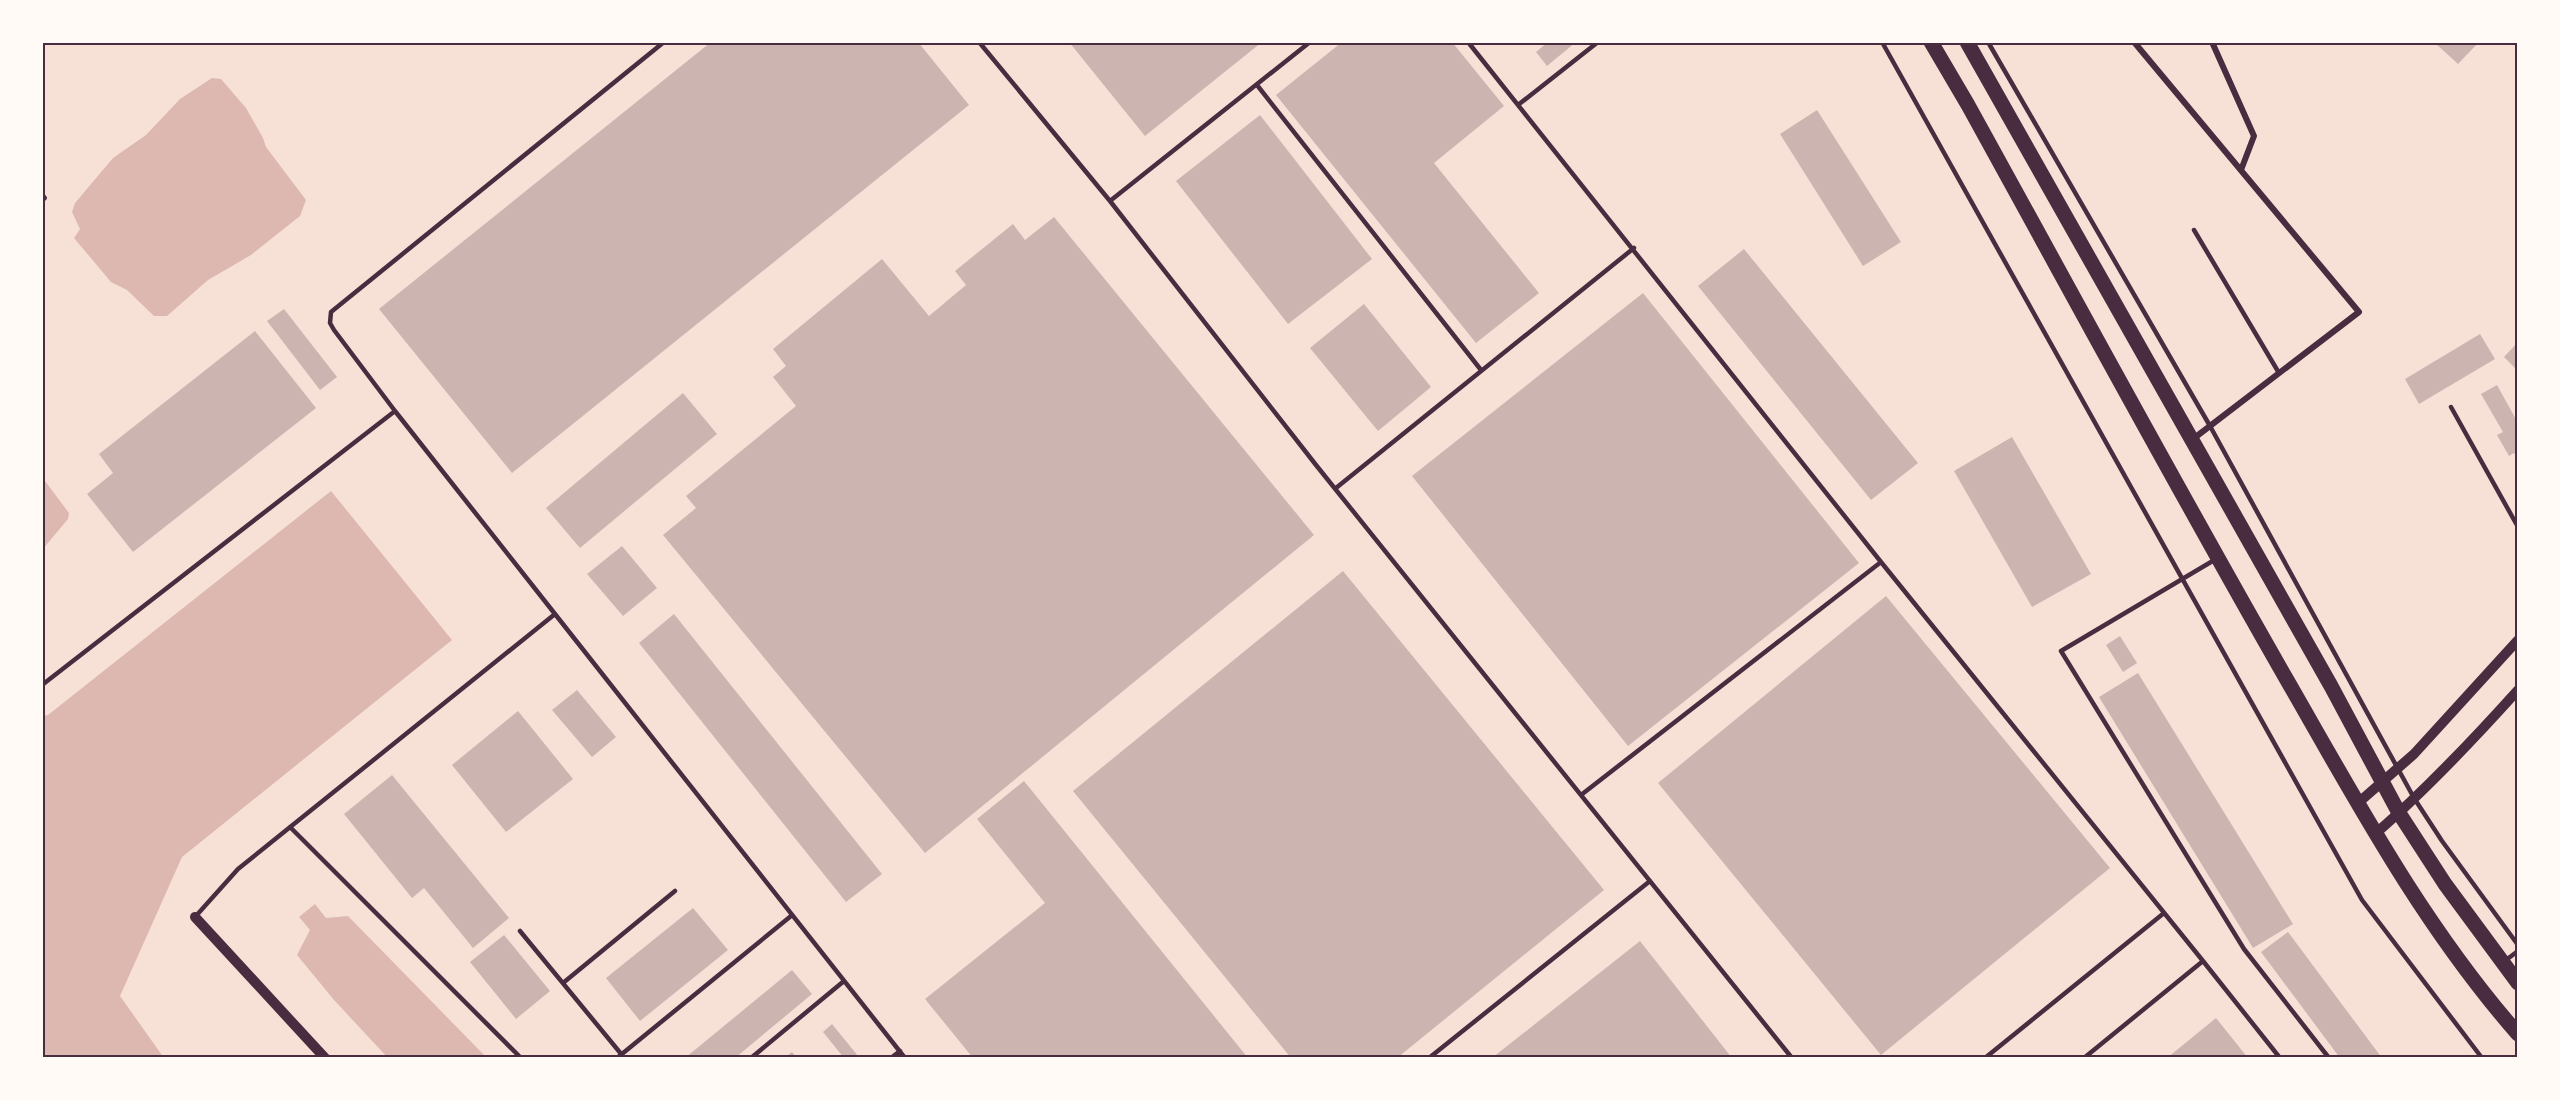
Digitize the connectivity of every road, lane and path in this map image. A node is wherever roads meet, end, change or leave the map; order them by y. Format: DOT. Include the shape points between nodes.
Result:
graph roads {
  1 [pos="664,42"];
  2 [pos="979,42"];
  3 [pos="1310,42"];
  4 [pos="1468,42"];
  5 [pos="1598,42"];
  6 [pos="1882,42"];
  7 [pos="1930,42"];
  8 [pos="1967,42"];
  9 [pos="1988,42"];
  10 [pos="2134,42"];
  11 [pos="2212,42"];
  12 [pos="1257,85"];
  13 [pos="1518,105"];
  14 [pos="2241,170"];
  15 [pos="42,194"];
  16 [pos="42,201"];
  17 [pos="1110,201"];
  18 [pos="2194,230"];
  19 [pos="1634,248"];
  20 [pos="1481,370"];
  21 [pos="2279,373"];
  22 [pos="2451,406"];
  23 [pos="395,411"];
  24 [pos="2210,426"];
  25 [pos="2193,440"];
  26 [pos="1336,488"];
  27 [pos="2518,527"];
  28 [pos="2219,558"];
  29 [pos="1881,562"];
  30 [pos="2183,579"];
  31 [pos="555,614"];
  32 [pos="2518,640"];
  33 [pos="42,685"];
  34 [pos="2518,690"];
  35 [pos="2400,767"];
  36 [pos="2384,782"];
  37 [pos="1581,795"];
  38 [pos="2414,798"];
  39 [pos="2358,803"];
  40 [pos="2399,813"];
  41 [pos="290,826"];
  42 [pos="2375,834"];
  43 [pos="1650,881"];
  44 [pos="675,891"];
  45 [pos="2164,914"];
  46 [pos="791,916"];
  47 [pos="195,917"];
  48 [pos="520,931"];
  49 [pos="2518,945"];
  50 [pos="2518,951"];
  51 [pos="2203,961"];
  52 [pos="2503,963"];
  53 [pos="844,981"];
  54 [pos="563,983"];
  55 [pos="2518,983"];
  56 [pos="2518,1034"];
  57 [pos="900,1051"];
  58 [pos="619,1056"];
  59 [pos="325,1058"];
  60 [pos="521,1058"];
  61 [pos="751,1058"];
  62 [pos="891,1058"];
  63 [pos="905,1058"];
  64 [pos="1429,1058"];
  65 [pos="1792,1058"];
  66 [pos="1985,1058"];
  67 [pos="2084,1058"];
  68 [pos="2280,1058"];
  69 [pos="2329,1058"];
  70 [pos="2482,1058"];
  1 -- 23 [label="lane" via="331,312 334,330"];
  2 -- 17 [label="lane"];
  3 -- 12 [label="lane"];
  4 -- 13 [label="lane"];
  5 -- 13 [label="lane"];
  6 -- 30 [label="lane"];
  7 -- 28 [label="main road"];
  8 -- 25 [label="main road"];
  9 -- 24 [label="lane"];
  10 -- 14 [label="street"];
  11 -- 14 [label="street" via="2254,136"];
  12 -- 17 [label="lane"];
  12 -- 20 [label="lane"];
  13 -- 19 [label="lane"];
  14 -- 21 [label="street" via="2359,312"];
  15 -- 16 [label="path"];
  17 -- 26 [label="lane"];
  18 -- 21 [label="lane"];
  19 -- 20 [label="lane"];
  19 -- 29 [label="lane"];
  20 -- 26 [label="lane"];
  21 -- 24 [label="street"];
  22 -- 27 [label="lane"];
  23 -- 31 [label="lane"];
  23 -- 33 [label="lane"];
  24 -- 25 [label="street"];
  24 -- 35 [label="lane"];
  25 -- 36 [label="main road"];
  26 -- 37 [label="lane"];
  28 -- 30 [label="lane"];
  28 -- 39 [label="main road"];
  29 -- 37 [label="lane"];
  29 -- 45 [label="lane"];
  30 -- 69 [label="lane" via="2061,651 2244,949"];
  30 -- 70 [label="lane" via="2362,900"];
  31 -- 41 [label="lane"];
  31 -- 46 [label="lane"];
  32 -- 35 [label="street"];
  34 -- 38 [label="street"];
  35 -- 36 [label="street"];
  35 -- 38 [label="lane"];
  36 -- 39 [label="street"];
  36 -- 40 [label="main road"];
  37 -- 43 [label="lane"];
  38 -- 40 [label="street"];
  38 -- 49 [label="lane"];
  39 -- 42 [label="main road"];
  40 -- 42 [label="street"];
  40 -- 52 [label="main road"];
  41 -- 47 [label="lane" via="238,869"];
  41 -- 60 [label="lane"];
  42 -- 56 [label="main road" via="2418,903"];
  43 -- 64 [label="lane"];
  43 -- 65 [label="lane"];
  44 -- 54 [label="lane"];
  45 -- 51 [label="lane"];
  45 -- 66 [label="lane"];
  46 -- 53 [label="lane"];
  46 -- 58 [label="lane"];
  47 -- 59 [label="street"];
  48 -- 54 [label="lane"];
  50 -- 52 [label="lane"];
  51 -- 67 [label="lane"];
  51 -- 68 [label="lane"];
  52 -- 55 [label="main road"];
  53 -- 57 [label="lane"];
  53 -- 61 [label="lane"];
  54 -- 58 [label="lane"];
  57 -- 62 [label="lane"];
  57 -- 63 [label="lane"];
}
